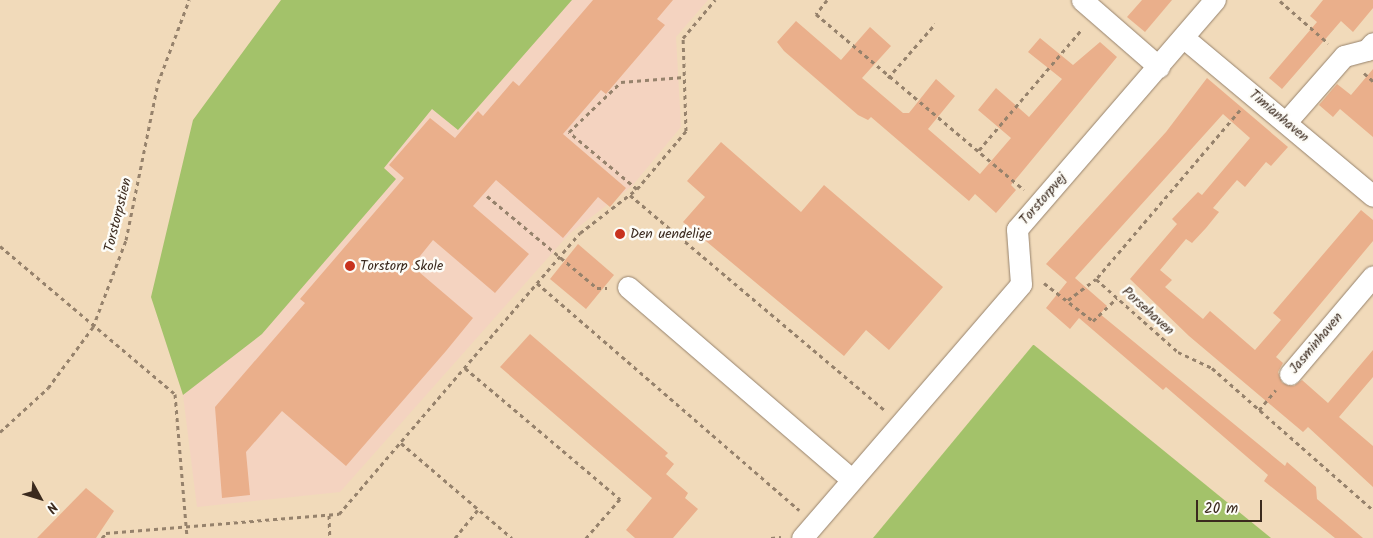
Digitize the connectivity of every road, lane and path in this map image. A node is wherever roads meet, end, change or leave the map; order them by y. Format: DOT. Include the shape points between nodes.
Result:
graph roads {
  1 [pos="190,0"];
  2 [pos="716,0"];
  3 [pos="828,0"];
  4 [pos="1215,0"];
  5 [pos="1280,1"];
  6 [pos="1090,6"];
  7 [pos="935,24"];
  8 [pos="1184,38"];
  9 [pos="1373,43"];
  10 [pos="1344,56"];
  11 [pos="1159,67"];
  12 [pos="684,77"];
  13 [pos="888,78"];
  14 [pos="1253,94"];
  15 [pos="1286,122"];
  16 [pos="979,150"];
  17 [pos="637,189"];
  18 [pos="630,195"];
  19 [pos="487,196"];
  20 [pos="1373,196"];
  21 [pos="1040,204"];
  22 [pos="0,246"];
  23 [pos="559,257"];
  24 [pos="1373,276"];
  25 [pos="1096,279"];
  26 [pos="536,283"];
  27 [pos="628,287"];
  28 [pos="1068,300"];
  29 [pos="93,327"];
  30 [pos="465,368"];
  31 [pos="1290,374"];
  32 [pos="1259,410"];
  33 [pos="899,424"];
  34 [pos="0,432"];
  35 [pos="400,443"];
  36 [pos="852,479"];
  37 [pos="478,510"];
  38 [pos="1373,510"];
  39 [pos="329,515"];
  40 [pos="186,529"];
  41 [pos="809,531"];
  42 [pos="102,538"];
  43 [pos="187,538"];
  44 [pos="330,538"];
  45 [pos="455,538"];
  46 [pos="512,538"];
  47 [pos="586,538"];
  1 -- 29 [label="path, Torstorpstien" via="158,83 126,240"];
  2 -- 12 [label="path" via="683,38"];
  3 -- 13 [label="path" via="816,14"];
  4 -- 8 [label="street, Torstorpvej"];
  5 -- 10 [label="path"];
  6 -- 11 [label="street"];
  6 -- 16 [label="path"];
  7 -- 13 [label="path"];
  8 -- 11 [label="street, Torstorpvej"];
  8 -- 14 [label="street, Timianhaven"];
  9 -- 10 [label="street" via="1367,50"];
  10 -- 15 [label="street"];
  11 -- 21 [label="street, Torstorpvej"];
  12 -- 17 [label="path" via="686,130"];
  12 -- 17 [label="path" via="621,82 570,132"];
  13 -- 16 [label="path"];
  14 -- 15 [label="street, Timianhaven"];
  14 -- 25 [label="path"];
  15 -- 20 [label="street, Timianhaven"];
  16 -- 21 [label="path"];
  17 -- 18 [label="path"];
  18 -- 23 [label="path" via="580,233"];
  18 -- 33 [label="path"];
  19 -- 23 [label="path"];
  21 -- 33 [label="street, Torstorpvej" via="1017,229 1021,284"];
  22 -- 29 [label="path"];
  23 -- 26 [label="path"];
  23 -- 27 [label="path" via="597,288"];
  24 -- 31 [label="street, Jasminhaven"];
  25 -- 28 [label="path"];
  25 -- 32 [label="path, Porsehaven" via="1178,352 1212,368"];
  26 -- 30 [label="path"];
  26 -- 41 [label="path" via="746,461"];
  27 -- 36 [label="street"];
  29 -- 34 [label="path, Torstorpstien" via="48,388"];
  29 -- 40 [label="path" via="175,394"];
  30 -- 35 [label="path"];
  30 -- 47 [label="path" via="620,499"];
  31 -- 32 [label="path, Jasminhaven"];
  32 -- 38 [label="path, Porsehaven"];
  33 -- 36 [label="street, Torstorpvej"];
  35 -- 37 [label="path"];
  35 -- 39 [label="path" via="339,514"];
  36 -- 41 [label="street, Torstorpvej"];
  37 -- 45 [label="path"];
  37 -- 46 [label="path"];
  39 -- 40 [label="path"];
  39 -- 44 [label="path"];
  40 -- 42 [label="path" via="106,533"];
  40 -- 43 [label="path"];
}
